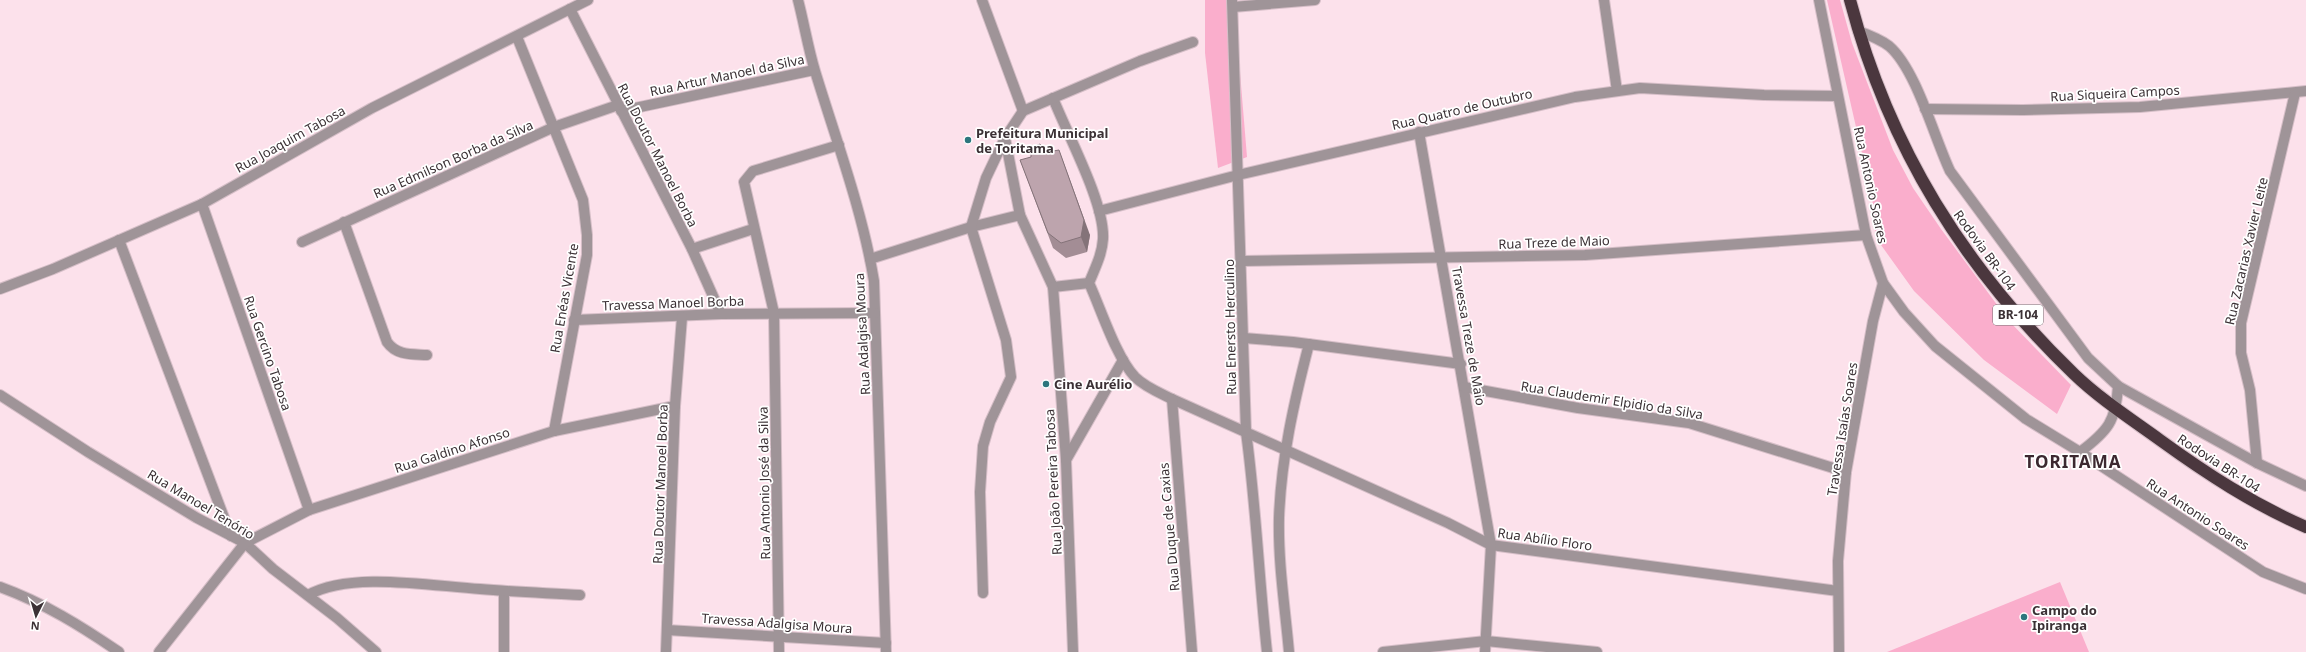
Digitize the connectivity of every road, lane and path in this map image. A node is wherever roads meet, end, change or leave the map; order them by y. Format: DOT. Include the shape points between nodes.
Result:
graph roads {
  1 [pos="588,0"];
  2 [pos="798,0"];
  3 [pos="982,0"];
  4 [pos="1315,0"];
  5 [pos="1604,0"];
  6 [pos="1819,0"];
  7 [pos="1850,0"];
  8 [pos="1232,4"];
  9 [pos="570,9"];
  10 [pos="1858,31"];
  11 [pos="517,37"];
  12 [pos="1193,42"];
  13 [pos="814,70"];
  14 [pos="1617,91"];
  15 [pos="2306,91"];
  16 [pos="2295,93"];
  17 [pos="1837,96"];
  18 [pos="1053,98"];
  19 [pos="620,108"];
  20 [pos="1925,109"];
  21 [pos="1023,111"];
  22 [pos="554,127"];
  23 [pos="1419,132"];
  24 [pos="1005,138"];
  25 [pos="839,145"];
  26 [pos="1238,175"];
  27 [pos="202,204"];
  28 [pos="1100,211"];
  29 [pos="1020,214"];
  30 [pos="344,222"];
  31 [pos="971,227"];
  32 [pos="753,229"];
  33 [pos="1866,235"];
  34 [pos="119,240"];
  35 [pos="302,242"];
  36 [pos="692,249"];
  37 [pos="1442,258"];
  38 [pos="870,259"];
  39 [pos="1242,261"];
  40 [pos="1089,283"];
  41 [pos="1883,283"];
  42 [pos="1053,287"];
  43 [pos="0,289"];
  44 [pos="774,313"];
  45 [pos="875,313"];
  46 [pos="721,314"];
  47 [pos="682,317"];
  48 [pos="574,320"];
  49 [pos="1244,338"];
  50 [pos="1309,344"];
  51 [pos="427,354"];
  52 [pos="1123,360"];
  53 [pos="1460,364"];
  54 [pos="2118,386"];
  55 [pos="1464,387"];
  56 [pos="0,395"];
  57 [pos="1172,399"];
  58 [pos="675,406"];
  59 [pos="2116,408"];
  60 [pos="554,431"];
  61 [pos="1246,432"];
  62 [pos="1284,450"];
  63 [pos="2080,452"];
  64 [pos="1066,460"];
  65 [pos="2257,463"];
  66 [pos="1846,472"];
  67 [pos="2306,486"];
  68 [pos="309,510"];
  69 [pos="2306,527"];
  70 [pos="231,536"];
  71 [pos="245,543"];
  72 [pos="1491,545"];
  73 [pos="0,587"];
  74 [pos="2306,589"];
  75 [pos="504,591"];
  76 [pos="1838,591"];
  77 [pos="983,593"];
  78 [pos="308,595"];
  79 [pos="580,595"];
  80 [pos="667,630"];
  81 [pos="779,636"];
  82 [pos="1486,641"];
  83 [pos="886,648"];
  84 [pos="119,652"];
  85 [pos="159,652"];
  86 [pos="376,652"];
  87 [pos="504,652"];
  88 [pos="666,652"];
  89 [pos="779,652"];
  90 [pos="1073,652"];
  91 [pos="1192,652"];
  92 [pos="1267,652"];
  93 [pos="1289,652"];
  94 [pos="1383,652"];
  95 [pos="1485,652"];
  96 [pos="1597,652"];
  97 [pos="1839,652"];
  1 -- 9 [label="street, Rua Joaquim Tabosa"];
  2 -- 13 [label="street, Rua Adalgisa Moura"];
  3 -- 21 [label="street"];
  4 -- 8 [label="street"];
  5 -- 14 [label="street"];
  6 -- 17 [label="street, Rua Antonio Soares"];
  7 -- 10 [label="highway, Rodovia BR-104 / BR-104"];
  8 -- 26 [label="street, Rua Enersto Herculino"];
  9 -- 11 [label="street, Rua Joaquim Tabosa"];
  9 -- 19 [label="street, Rua Doutor Manoel Borba"];
  10 -- 20 [label="street" via="1888,45 1897,54"];
  10 -- 59 [label="highway, Rodovia BR-104 / BR-104" via="1907,155 1949,226 2011,309 2075,375"];
  11 -- 22 [label="street, Rua Enéas Vicente"];
  11 -- 27 [label="street, Rua Joaquim Tabosa" via="372,108"];
  12 -- 18 [label="street" via="1140,61"];
  13 -- 19 [label="street, Rua Artur Manoel da Silva"];
  13 -- 25 [label="street, Rua Adalgisa Moura"];
  14 -- 17 [label="street, Rua Quatro de Outubro" via="1669,88 1764,95"];
  14 -- 23 [label="street, Rua Quatro de Outubro"];
  15 -- 16 [label="street, Rua Siqueira Campos"];
  16 -- 20 [label="street, Rua Siqueira Campos" via="2140,107"];
  16 -- 65 [label="street, Rua Zacarias Xavier Leite" via="2242,323 2241,353 2250,390"];
  17 -- 33 [label="street, Rua Antonio Soares"];
  18 -- 21 [label="street"];
  18 -- 28 [label="street"];
  19 -- 22 [label="street, Rua Edmilson Borba da Silva"];
  19 -- 36 [label="street, Rua Doutor Manoel Borba"];
  20 -- 54 [label="street" via="1950,171 1966,195 2088,358"];
  21 -- 24 [label="street"];
  22 -- 30 [label="street, Rua Edmilson Borba da Silva"];
  22 -- 48 [label="street, Rua Enéas Vicente" via="583,200 586,218 587,255"];
  23 -- 26 [label="street, Rua Quatro de Outubro"];
  23 -- 37 [label="street, Travessa Treze de Maio"];
  24 -- 29 [label="street" via="1010,174"];
  24 -- 31 [label="street" via="986,178"];
  25 -- 32 [label="street" via="753,171 744,182"];
  25 -- 38 [label="street, Rua Adalgisa Moura"];
  26 -- 28 [label="street, Rua Quatro de Outubro"];
  26 -- 39 [label="street, Rua Enersto Herculino"];
  27 -- 34 [label="street, Rua Joaquim Tabosa"];
  27 -- 68 [label="street, Rua Gercino Tabosa"];
  28 -- 40 [label="street" via="1102,251"];
  29 -- 31 [label="street"];
  29 -- 42 [label="street"];
  30 -- 35 [label="street, Rua Edmilson Borba da Silva"];
  30 -- 51 [label="street" via="387,342 392,348 404,353"];
  31 -- 38 [label="street"];
  31 -- 77 [label="street" via="1006,340 1011,377 990,422 983,446 980,492"];
  32 -- 36 [label="street"];
  32 -- 44 [label="street"];
  33 -- 37 [label="street, Rua Treze de Maio" via="1585,255"];
  33 -- 41 [label="street, Rua Antonio Soares"];
  34 -- 43 [label="street, Rua Joaquim Tabosa"];
  34 -- 70 [label="street"];
  36 -- 46 [label="street, Rua Doutor Manoel Borba"];
  37 -- 39 [label="street, Rua Treze de Maio"];
  37 -- 53 [label="street, Travessa Treze de Maio"];
  38 -- 45 [label="street, Rua Adalgisa Moura"];
  39 -- 49 [label="street, Rua Enersto Herculino"];
  40 -- 42 [label="street"];
  40 -- 52 [label="street, Rua Abílio Floro"];
  41 -- 63 [label="street, Rua Antonio Soares" via="1904,312 1936,346 2026,419"];
  41 -- 66 [label="street, Travessa Isaías Soares" via="1873,321"];
  42 -- 64 [label="street, Rua João Pereira Tabosa"];
  44 -- 45 [label="street, Travessa Manoel Borba"];
  44 -- 46 [label="street, Travessa Manoel Borba"];
  44 -- 81 [label="street, Rua Antonio José da Silva"];
  45 -- 83 [label="street, Rua Adalgisa Moura"];
  46 -- 47 [label="street, Travessa Manoel Borba"];
  47 -- 48 [label="street, Travessa Manoel Borba"];
  47 -- 58 [label="street, Rua Doutor Manoel Borba"];
  48 -- 60 [label="street, Rua Enéas Vicente"];
  49 -- 50 [label="street"];
  49 -- 61 [label="street, Rua Enersto Herculino"];
  50 -- 53 [label="street"];
  50 -- 62 [label="street"];
  52 -- 57 [label="street, Rua Abílio Floro" via="1135,377"];
  52 -- 64 [label="street"];
  53 -- 55 [label="street, Travessa Treze de Maio"];
  54 -- 59 [label="street"];
  54 -- 65 [label="street"];
  55 -- 66 [label="street, Rua Claudemir Elpidio da Silva" via="1578,408 1688,423"];
  55 -- 72 [label="street, Travessa Treze de Maio"];
  56 -- 70 [label="street, Rua Manoel Tenório" via="88,452"];
  57 -- 61 [label="street, Rua Abílio Floro"];
  57 -- 91 [label="street, Rua Duque de Caxias"];
  58 -- 60 [label="street, Rua Galdino Afonso"];
  58 -- 80 [label="street, Rua Doutor Manoel Borba"];
  59 -- 63 [label="street" via="2107,428"];
  59 -- 69 [label="highway, Rodovia BR-104 / BR-104" via="2214,479 2271,512"];
  60 -- 68 [label="street, Rua Galdino Afonso"];
  61 -- 62 [label="street, Rua Abílio Floro"];
  61 -- 92 [label="street, Rua Enersto Herculino" via="1253,483"];
  62 -- 72 [label="street, Rua Abílio Floro" via="1448,523"];
  62 -- 93 [label="street" via="1279,519 1281,586"];
  63 -- 74 [label="street, Rua Antonio Soares" via="2263,572"];
  64 -- 90 [label="street, Rua João Pereira Tabosa"];
  65 -- 67 [label="street"];
  66 -- 76 [label="street, Travessa Isaías Soares"];
  68 -- 71 [label="street, Rua Galdino Afonso"];
  70 -- 71 [label="street, Rua Manoel Tenório"];
  71 -- 78 [label="street, Rua Manoel Tenório" via="273,569"];
  71 -- 85 [label="street"];
  72 -- 76 [label="street, Rua Abílio Floro"];
  72 -- 82 [label="street, Travessa Treze de Maio"];
  73 -- 84 [label="street" via="32,599 71,620"];
  75 -- 78 [label="street" via="400,583 347,583 327,586"];
  75 -- 79 [label="street"];
  75 -- 87 [label="street"];
  76 -- 97 [label="street, Travessa Isaías Soares"];
  78 -- 86 [label="street, Rua Manoel Tenório"];
  80 -- 81 [label="street, Travessa Adalgisa Moura"];
  80 -- 88 [label="street, Rua Doutor Manoel Borba"];
  81 -- 83 [label="street, Travessa Adalgisa Moura"];
  81 -- 89 [label="street, Rua Antonio José da Silva"];
  82 -- 94 [label="street"];
  82 -- 95 [label="street, Travessa Treze de Maio"];
  82 -- 96 [label="street"];
}
